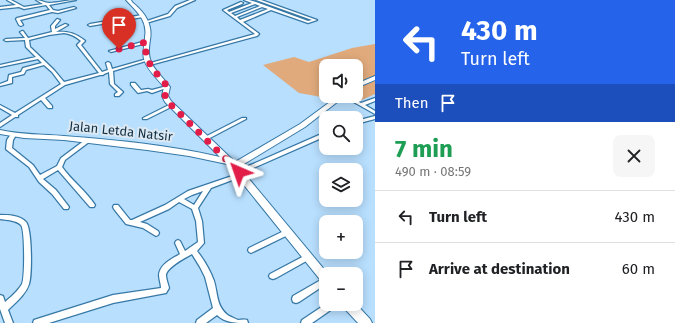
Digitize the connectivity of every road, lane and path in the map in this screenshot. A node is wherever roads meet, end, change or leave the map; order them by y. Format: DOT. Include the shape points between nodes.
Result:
graph roads {
  1 [pos="9,0"];
  2 [pos="38,0"];
  3 [pos="74,0"];
  4 [pos="128,0"];
  5 [pos="193,0"];
  6 [pos="246,0"];
  7 [pos="259,0"];
  8 [pos="241,3"];
  9 [pos="254,3"];
  10 [pos="48,5"];
  11 [pos="18,6"];
  12 [pos="262,6"];
  13 [pos="276,6"];
  14 [pos="0,8"];
  15 [pos="24,8"];
  16 [pos="74,8"];
  17 [pos="270,9"];
  18 [pos="52,11"];
  19 [pos="229,13"];
  20 [pos="33,15"];
  21 [pos="235,17"];
  22 [pos="144,19"];
  23 [pos="58,20"];
  24 [pos="241,21"];
  25 [pos="20,25"];
  26 [pos="66,25"];
  27 [pos="90,26"];
  28 [pos="22,32"];
  29 [pos="54,32"];
  30 [pos="27,39"];
  31 [pos="6,40"];
  32 [pos="146,42"];
  33 [pos="111,51"];
  34 [pos="38,58"];
  35 [pos="148,62"];
  36 [pos="45,63"];
  37 [pos="108,63"];
  38 [pos="0,66"];
  39 [pos="111,71"];
  40 [pos="102,74"];
  41 [pos="375,74"];
  42 [pos="375,78"];
  43 [pos="363,80"];
  44 [pos="363,83"];
  45 [pos="63,84"];
  46 [pos="133,84"];
  47 [pos="0,85"];
  48 [pos="167,88"];
  49 [pos="116,95"];
  50 [pos="42,98"];
  51 [pos="375,99"];
  52 [pos="326,103"];
  53 [pos="333,103"];
  54 [pos="358,103"];
  55 [pos="362,105"];
  56 [pos="0,106"];
  57 [pos="171,106"];
  58 [pos="50,107"];
  59 [pos="375,113"];
  60 [pos="16,116"];
  61 [pos="375,117"];
  62 [pos="145,118"];
  63 [pos="244,119"];
  64 [pos="369,119"];
  65 [pos="363,121"];
  66 [pos="375,122"];
  67 [pos="0,125"];
  68 [pos="0,132"];
  69 [pos="13,135"];
  70 [pos="319,137"];
  71 [pos="206,138"];
  72 [pos="87,141"];
  73 [pos="59,167"];
  74 [pos="236,169"];
  75 [pos="40,178"];
  76 [pos="208,188"];
  77 [pos="180,200"];
  78 [pos="92,205"];
  79 [pos="66,207"];
  80 [pos="116,207"];
  81 [pos="195,208"];
  82 [pos="0,216"];
  83 [pos="132,224"];
  84 [pos="288,232"];
  85 [pos="156,233"];
  86 [pos="178,243"];
  87 [pos="251,250"];
  88 [pos="193,251"];
  89 [pos="184,256"];
  90 [pos="308,257"];
  91 [pos="319,270"];
  92 [pos="273,276"];
  93 [pos="319,284"];
  94 [pos="0,299"];
  95 [pos="296,299"];
  96 [pos="4,309"];
  97 [pos="216,310"];
  98 [pos="322,311"];
  99 [pos="355,311"];
  100 [pos="6,322"];
  101 [pos="37,323"];
  102 [pos="200,323"];
  103 [pos="235,323"];
  104 [pos="239,323"];
  105 [pos="244,323"];
  106 [pos="305,323"];
  107 [pos="366,323"];
  1 -- 11 [label="street"];
  2 -- 10 [label="street"];
  3 -- 10 [label="street"];
  4 -- 22 [label="street"];
  5 -- 22 [label="street" via="176,8 169,15"];
  6 -- 9 [label="street"];
  7 -- 9 [label="street"];
  7 -- 13 [label="street"];
  8 -- 19 [label="street" via="225,9"];
  9 -- 12 [label="street"];
  9 -- 19 [label="street"];
  10 -- 15 [label="street"];
  10 -- 18 [label="street"];
  11 -- 14 [label="street"];
  11 -- 15 [label="street"];
  12 -- 17 [label="street"];
  12 -- 21 [label="street"];
  13 -- 17 [label="street"];
  13 -- 17 [label="street" via="315,20 310,23"];
  15 -- 20 [label="street"];
  16 -- 18 [label="street"];
  17 -- 24 [label="street"];
  18 -- 20 [label="street"];
  19 -- 21 [label="street"];
  20 -- 25 [label="street" via="17,19"];
  21 -- 24 [label="street"];
  22 -- 27 [label="street"];
  22 -- 32 [label="street" via="148,28"];
  23 -- 29 [label="street" via="54,24"];
  24 -- 35 [label="street" via="257,34"];
  26 -- 29 [label="street"];
  28 -- 30 [label="street"];
  29 -- 30 [label="street"];
  29 -- 40 [label="street" via="72,33 80,38 83,41 79,44"];
  30 -- 31 [label="street"];
  30 -- 34 [label="street" via="28,47"];
  32 -- 33 [label="street"];
  32 -- 35 [label="street"];
  34 -- 36 [label="street"];
  34 -- 38 [label="street"];
  35 -- 39 [label="street"];
  35 -- 48 [label="street"];
  36 -- 45 [label="street"];
  36 -- 47 [label="street" via="10,76 10,82"];
  37 -- 39 [label="street"];
  39 -- 40 [label="street"];
  39 -- 49 [label="street" via="112,84 121,92"];
  40 -- 45 [label="street"];
  41 -- 43 [label="street"];
  42 -- 44 [label="street"];
  45 -- 50 [label="street"];
  46 -- 48 [label="street" via="140,92"];
  48 -- 57 [label="street" via="165,96"];
  50 -- 58 [label="street"];
  50 -- 60 [label="street"];
  51 -- 55 [label="street"];
  52 -- 74 [label="street"];
  53 -- 74 [label="street" via="314,119"];
  54 -- 55 [label="street"];
  55 -- 59 [label="street"];
  56 -- 60 [label="street"];
  57 -- 62 [label="street"];
  57 -- 71 [label="street"];
  60 -- 67 [label="street"];
  61 -- 64 [label="street"];
  63 -- 71 [label="street"];
  64 -- 65 [label="street"];
  64 -- 66 [label="street"];
  68 -- 69 [label="street, Jalan Letda Natsir"];
  69 -- 72 [label="street, Jalan Letda Natsir"];
  69 -- 75 [label="street" via="9,149 31,166"];
  70 -- 74 [label="street"];
  71 -- 74 [label="street"];
  72 -- 73 [label="street" via="63,159"];
  72 -- 74 [label="street, Jalan Letda Natsir" via="184,152"];
  73 -- 75 [label="street"];
  73 -- 78 [label="street"];
  74 -- 76 [label="street"];
  74 -- 84 [label="street"];
  75 -- 79 [label="street"];
  76 -- 77 [label="street" via="190,193"];
  76 -- 81 [label="street"];
  77 -- 81 [label="street"];
  77 -- 83 [label="street"];
  80 -- 83 [label="street"];
  81 -- 88 [label="street" via="201,243"];
  82 -- 96 [label="street" via="19,220 28,232 28,276 25,284"];
  83 -- 85 [label="street" via="146,226"];
  84 -- 87 [label="street"];
  84 -- 90 [label="street"];
  86 -- 89 [label="street"];
  88 -- 89 [label="street"];
  88 -- 97 [label="street" via="210,281"];
  89 -- 101 [label="street" via="166,267 163,273 163,291 113,299"];
  90 -- 91 [label="street"];
  90 -- 92 [label="street"];
  93 -- 95 [label="street"];
  94 -- 96 [label="street"];
  96 -- 100 [label="street"];
  97 -- 102 [label="street"];
  97 -- 103 [label="street" via="224,318"];
  98 -- 106 [label="street"];
  99 -- 107 [label="street"];
  104 -- 105 [label="street"];
}
